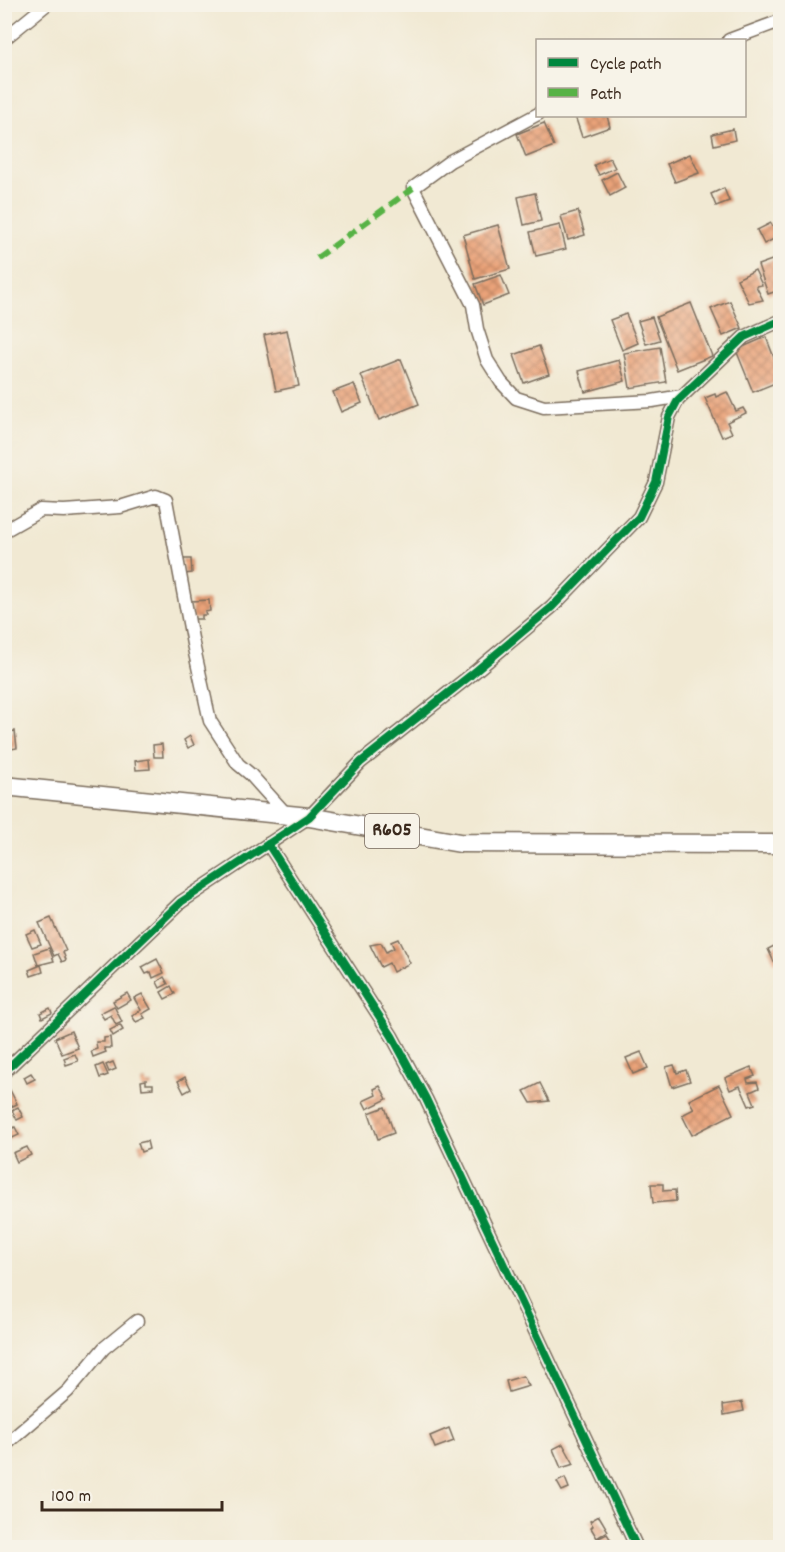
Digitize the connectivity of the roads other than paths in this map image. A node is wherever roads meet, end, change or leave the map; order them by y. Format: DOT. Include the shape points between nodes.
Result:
graph roads {
  1 [pos="47,4"];
  2 [pos="780,21"];
  3 [pos="4,39"];
  4 [pos="732,39"];
  5 [pos="536,115"];
  6 [pos="780,321"];
  7 [pos="682,396"];
  8 [pos="4,531"];
  9 [pos="4,786"];
  10 [pos="286,814"];
  11 [pos="309,817"];
  12 [pos="268,844"];
  13 [pos="780,844"];
  14 [pos="4,1072"];
  15 [pos="137,1321"];
  16 [pos="4,1446"];
  17 [pos="637,1548"];
  1 -- 3 [label="street"];
  2 -- 4 [label="street"];
  5 -- 7 [label="street" via="450,161 413,188 472,305 487,360 516,398 544,407"];
  6 -- 7 [label="street" via="744,337"];
  7 -- 11 [label="street" via="669,417 656,482 639,517 552,607 361,762"];
  8 -- 10 [label="street" via="41,510 120,507 156,496 166,500 210,721 238,764"];
  9 -- 10 [label="main road, R605"];
  10 -- 11 [label="main road, R605"];
  11 -- 12 [label="street"];
  11 -- 13 [label="main road, R605" via="460,843"];
  12 -- 14 [label="street" via="181,902"];
  12 -- 17 [label="street" via="392,1035 426,1099"];
  15 -- 16 [label="street" via="104,1348 68,1391"];
}
